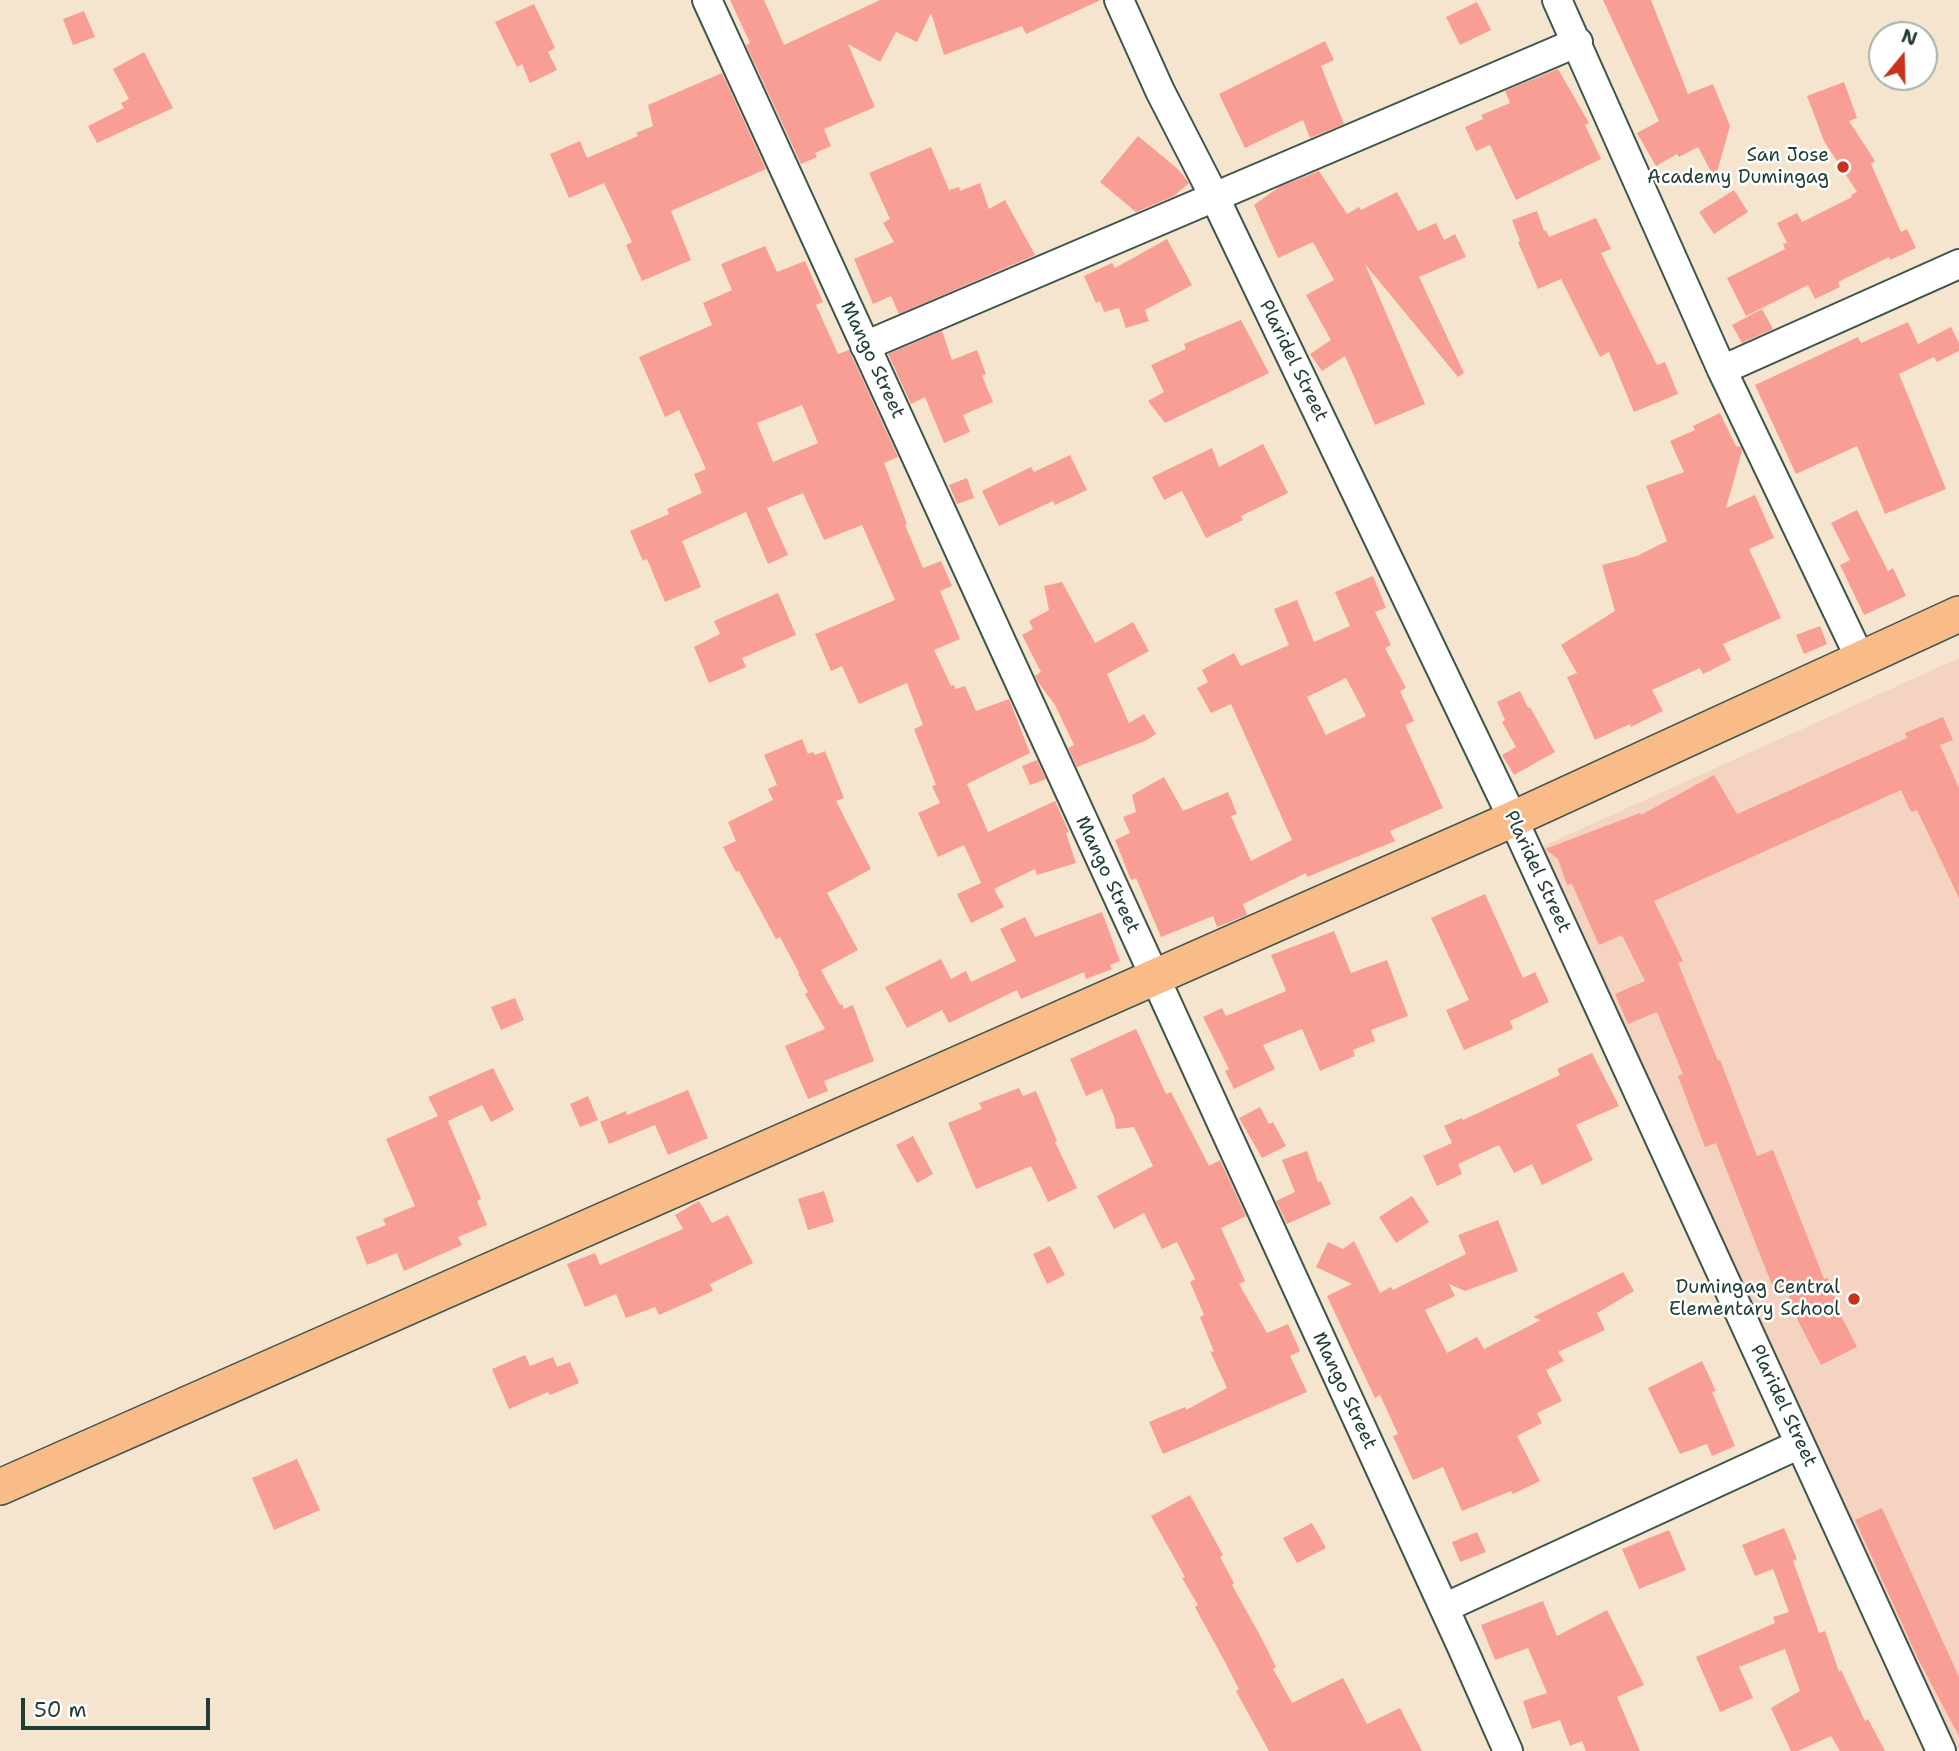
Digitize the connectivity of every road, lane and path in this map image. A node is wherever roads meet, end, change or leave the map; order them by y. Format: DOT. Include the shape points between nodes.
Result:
graph roads {
  1 [pos="707,0"];
  2 [pos="1119,0"];
  3 [pos="1557,0"];
  4 [pos="1578,42"];
  5 [pos="1214,197"];
  6 [pos="1959,264"];
  7 [pos="865,346"];
  8 [pos="1722,370"];
  9 [pos="1959,614"];
  10 [pos="1860,658"];
  11 [pos="1513,818"];
  12 [pos="1154,977"];
  13 [pos="1800,1444"];
  14 [pos="0,1487"];
  15 [pos="1444,1608"];
  16 [pos="1507,1751"];
  17 [pos="1941,1751"];
  1 -- 7 [label="street, Mango Street"];
  2 -- 5 [label="street, Plaridel Street"];
  3 -- 4 [label="street"];
  4 -- 5 [label="street"];
  4 -- 8 [label="street"];
  5 -- 7 [label="street"];
  5 -- 11 [label="street, Plaridel Street"];
  6 -- 8 [label="street"];
  7 -- 12 [label="street, Mango Street"];
  8 -- 10 [label="street"];
  9 -- 10 [label="main road"];
  10 -- 11 [label="main road"];
  11 -- 12 [label="main road"];
  11 -- 13 [label="street, Plaridel Street"];
  12 -- 14 [label="main road"];
  12 -- 15 [label="street, Mango Street"];
  13 -- 15 [label="street"];
  13 -- 17 [label="street, Plaridel Street"];
  15 -- 16 [label="street, Mango Street"];
}
